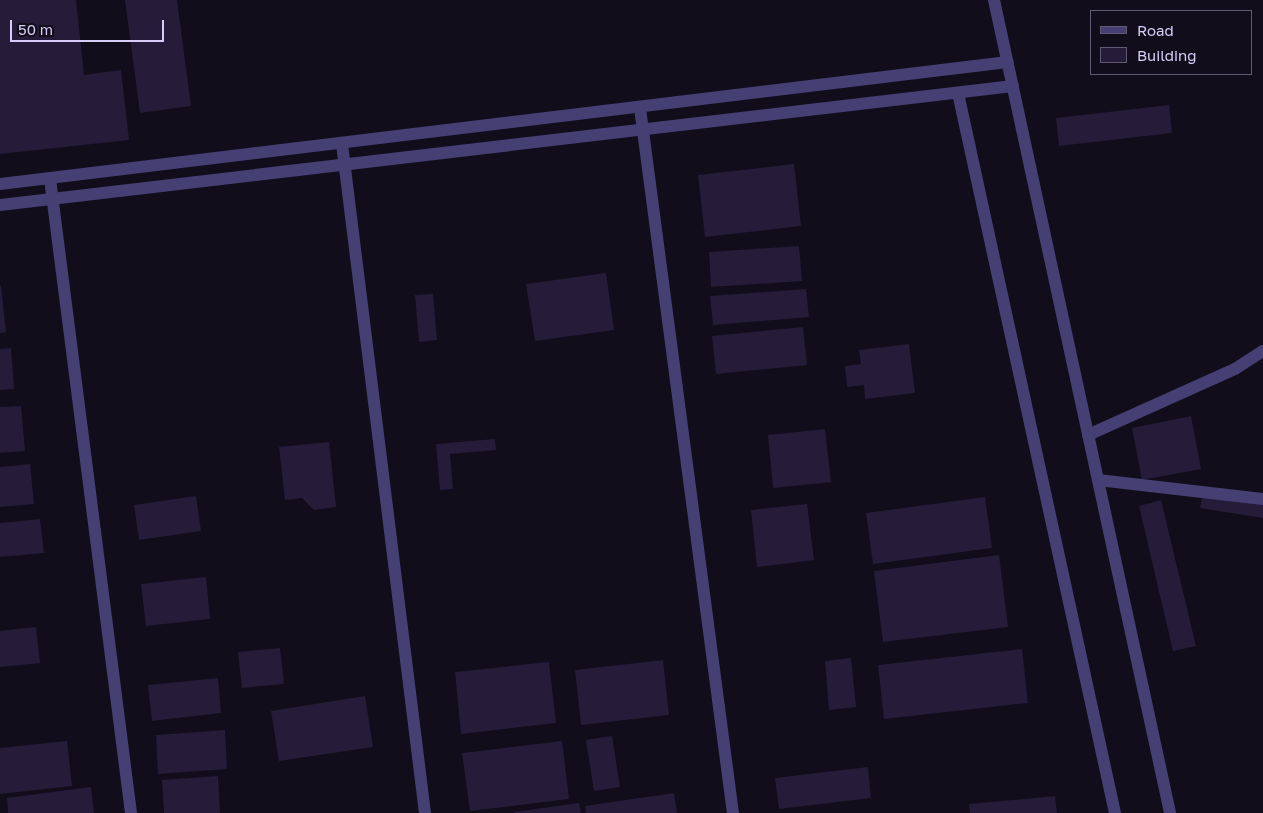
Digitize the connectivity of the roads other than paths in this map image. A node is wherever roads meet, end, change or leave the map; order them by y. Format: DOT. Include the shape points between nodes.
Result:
graph roads {
  1 [pos="994,0"];
  2 [pos="1008,62"];
  3 [pos="1013,86"];
  4 [pos="958,93"];
  5 [pos="640,108"];
  6 [pos="644,130"];
  7 [pos="342,144"];
  8 [pos="345,165"];
  9 [pos="50,179"];
  10 [pos="0,184"];
  11 [pos="53,199"];
  12 [pos="0,205"];
  13 [pos="1263,351"];
  14 [pos="1088,435"];
  15 [pos="1098,480"];
  16 [pos="1263,499"];
  17 [pos="131,813"];
  18 [pos="425,813"];
  19 [pos="733,813"];
  20 [pos="1115,813"];
  21 [pos="1170,813"];
  1 -- 2 [label="street"];
  2 -- 3 [label="street"];
  2 -- 5 [label="street"];
  3 -- 4 [label="street"];
  3 -- 14 [label="street"];
  4 -- 6 [label="street"];
  4 -- 20 [label="street"];
  5 -- 6 [label="street"];
  5 -- 7 [label="street"];
  6 -- 8 [label="street"];
  6 -- 19 [label="street"];
  7 -- 8 [label="street"];
  7 -- 9 [label="street"];
  8 -- 11 [label="street"];
  8 -- 18 [label="street"];
  9 -- 10 [label="street"];
  9 -- 11 [label="street"];
  11 -- 12 [label="street"];
  11 -- 17 [label="street"];
  13 -- 14 [label="street" via="1235,369"];
  14 -- 15 [label="street"];
  15 -- 16 [label="street"];
  15 -- 21 [label="street"];
}
